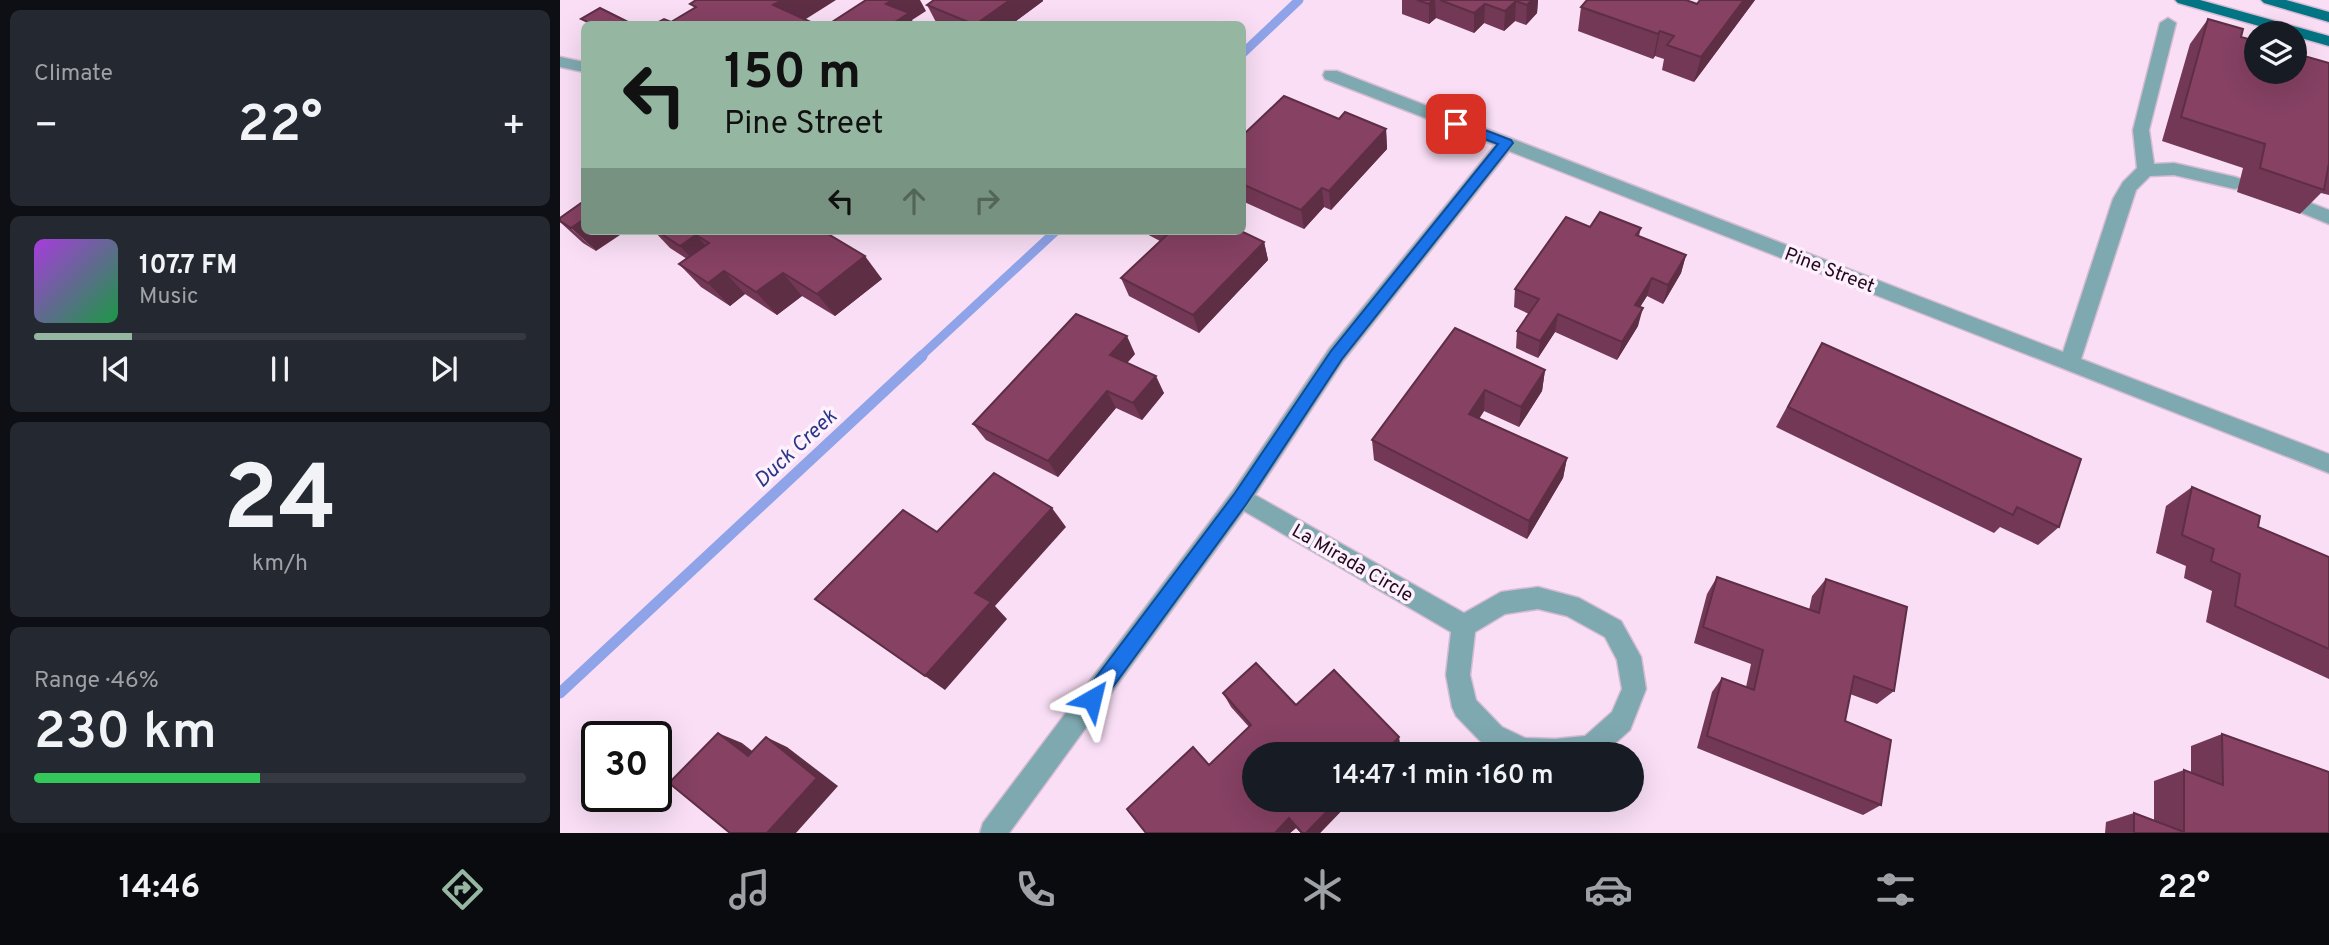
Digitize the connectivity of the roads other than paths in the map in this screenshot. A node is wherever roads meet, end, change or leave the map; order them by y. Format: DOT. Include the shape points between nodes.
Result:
graph roads {
  1 [pos="2183,0"];
  2 [pos="2269,0"];
  3 [pos="2329,17"];
  4 [pos="2168,23"];
  5 [pos="2329,41"];
  6 [pos="560,62"];
  7 [pos="581,66"];
  8 [pos="1331,75"];
  9 [pos="1506,143"];
  10 [pos="2146,170"];
  11 [pos="2235,183"];
  12 [pos="2308,208"];
  13 [pos="2329,217"];
  14 [pos="2070,363"];
  15 [pos="2329,464"];
  16 [pos="1241,498"];
  17 [pos="1464,626"];
  18 [pos="993,833"];
  1 -- 5 [label="main road"];
  2 -- 3 [label="main road"];
  4 -- 10 [label="street" via="2141,130"];
  6 -- 7 [label="street"];
  8 -- 9 [label="street, Pine Street"];
  9 -- 14 [label="street, Pine Street"];
  9 -- 16 [label="street" via="1336,355"];
  10 -- 11 [label="street" via="2174,169"];
  10 -- 14 [label="street" via="2122,200"];
  12 -- 13 [label="street"];
  14 -- 15 [label="street, Pine Street"];
  16 -- 17 [label="street, La Mirada Circle"];
  16 -- 18 [label="street"];
  17 -- 17 [label="street" via="1501,603 1538,598 1571,606 1612,629 1629,657 1634,689 1620,721 1591,748 1523,751 1493,736 1465,707 1458,674"];
}
